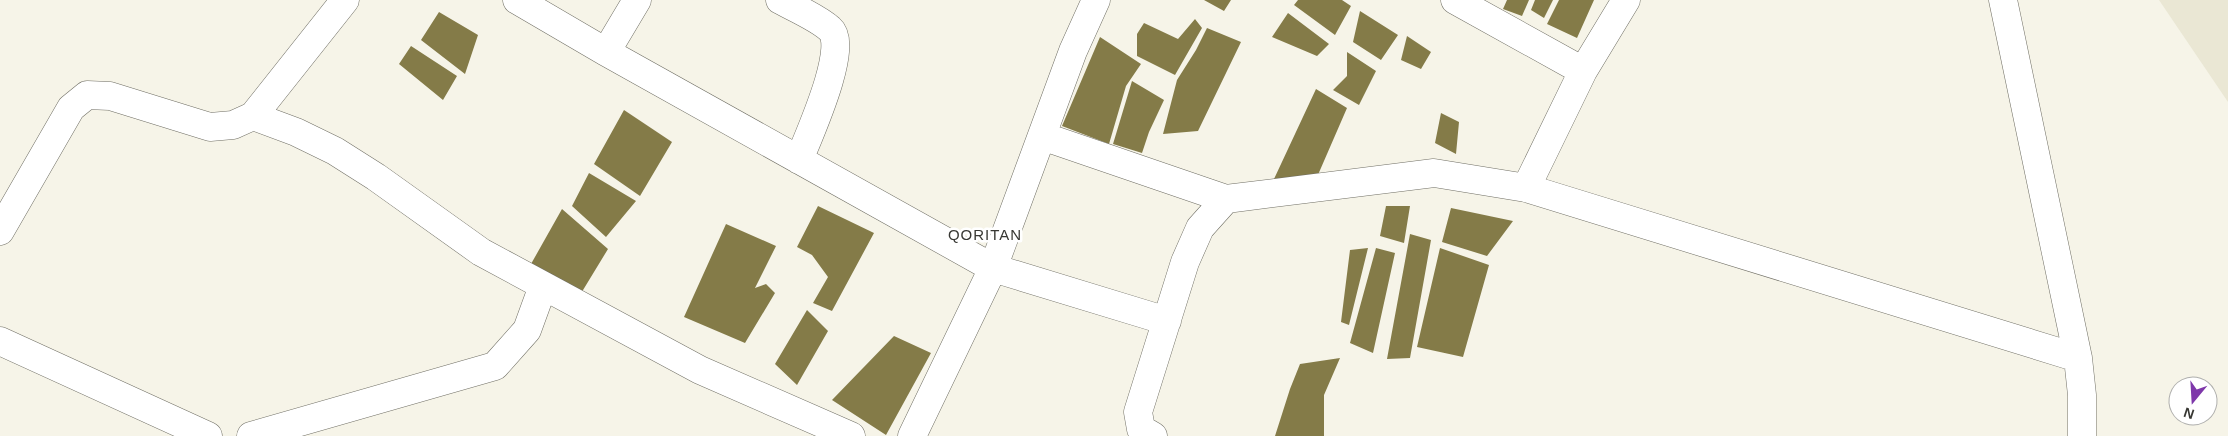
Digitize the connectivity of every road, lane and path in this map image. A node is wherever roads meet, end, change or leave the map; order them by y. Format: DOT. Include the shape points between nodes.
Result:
graph roads {
  1 [pos="345,0"];
  2 [pos="517,0"];
  3 [pos="637,0"];
  4 [pos="780,0"];
  5 [pos="1096,0"];
  6 [pos="1455,0"];
  7 [pos="1626,0"];
  8 [pos="2003,0"];
  9 [pos="606,52"];
  10 [pos="1583,71"];
  11 [pos="253,116"];
  12 [pos="1042,136"];
  13 [pos="800,160"];
  14 [pos="1526,188"];
  15 [pos="1226,199"];
  16 [pos="0,231"];
  17 [pos="993,268"];
  18 [pos="543,286"];
  19 [pos="1166,321"];
  20 [pos="0,341"];
  21 [pos="2078,358"];
  22 [pos="208,436"];
  23 [pos="251,436"];
  24 [pos="851,436"];
  25 [pos="912,436"];
  26 [pos="1152,436"];
  27 [pos="2082,436"];
  1 -- 11 [label="street"];
  2 -- 9 [label="street"];
  3 -- 9 [label="street"];
  4 -- 13 [label="street" via="832,29 837,42 835,64"];
  5 -- 12 [label="street" via="1073,51"];
  6 -- 10 [label="street"];
  7 -- 10 [label="street"];
  8 -- 21 [label="street"];
  9 -- 13 [label="street"];
  10 -- 14 [label="street"];
  11 -- 16 [label="street" via="233,125 210,128 110,96 87,95 71,108"];
  11 -- 18 [label="street" via="335,151 481,252"];
  12 -- 15 [label="street"];
  12 -- 17 [label="street"];
  13 -- 17 [label="street"];
  14 -- 15 [label="street" via="1434,173"];
  14 -- 21 [label="street"];
  15 -- 19 [label="street" via="1200,228"];
  17 -- 19 [label="street"];
  17 -- 25 [label="street"];
  18 -- 23 [label="street" via="527,330 496,366"];
  18 -- 24 [label="street" via="700,370"];
  19 -- 26 [label="street" via="1138,412 1141,429"];
  20 -- 22 [label="street"];
  21 -- 27 [label="street"];
}
